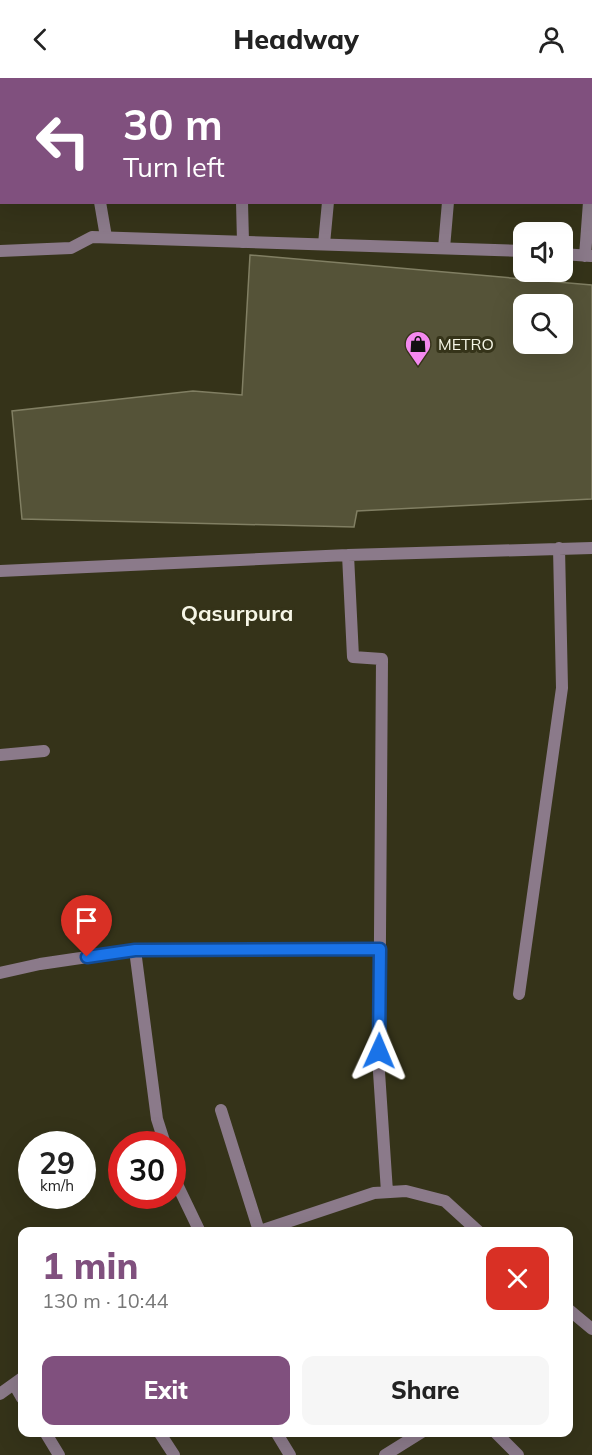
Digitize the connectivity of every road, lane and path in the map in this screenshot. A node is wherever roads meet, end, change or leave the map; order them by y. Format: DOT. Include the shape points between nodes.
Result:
graph roads {
  1 [pos="100,204"];
  2 [pos="242,204"];
  3 [pos="328,204"];
  4 [pos="448,204"];
  5 [pos="589,204"];
  6 [pos="106,237"];
  7 [pos="243,242"];
  8 [pos="324,244"];
  9 [pos="444,248"];
  10 [pos="0,251"];
  11 [pos="513,251"];
  12 [pos="573,255"];
  13 [pos="589,256"];
  14 [pos="559,548"];
  15 [pos="592,548"];
  16 [pos="348,555"];
  17 [pos="0,571"];
  18 [pos="44,751"];
  19 [pos="0,755"];
  20 [pos="380,949"];
  21 [pos="135,950"];
  22 [pos="0,973"];
  23 [pos="519,994"];
  24 [pos="221,1110"];
  25 [pos="161,1131"];
  26 [pos="387,1192"];
  27 [pos="186,1203"];
  28 [pos="198,1227"];
  29 [pos="259,1227"];
  30 [pos="272,1227"];
  31 [pos="473,1227"];
  32 [pos="573,1315"];
  33 [pos="592,1329"];
  34 [pos="18,1381"];
  35 [pos="0,1394"];
  36 [pos="48,1437"];
  37 [pos="162,1437"];
  38 [pos="279,1437"];
  39 [pos="414,1437"];
  40 [pos="500,1437"];
  41 [pos="59,1455"];
  42 [pos="174,1455"];
  43 [pos="290,1455"];
  44 [pos="385,1455"];
  45 [pos="518,1455"];
  1 -- 6 [label="street"];
  2 -- 7 [label="street"];
  3 -- 8 [label="street"];
  4 -- 9 [label="street"];
  5 -- 13 [label="street"];
  6 -- 7 [label="street"];
  6 -- 10 [label="street" via="92,237 71,248"];
  7 -- 8 [label="street"];
  8 -- 9 [label="street"];
  9 -- 11 [label="street"];
  12 -- 13 [label="street"];
  14 -- 15 [label="street"];
  14 -- 16 [label="street"];
  14 -- 23 [label="street" via="562,688"];
  16 -- 17 [label="street"];
  16 -- 20 [label="street" via="353,657 382,659"];
  18 -- 19 [label="street"];
  20 -- 21 [label="street"];
  20 -- 26 [label="street" via="379,1072"];
  21 -- 22 [label="street"];
  21 -- 25 [label="street"];
  24 -- 29 [label="street"];
  26 -- 30 [label="street"];
  26 -- 31 [label="street" via="406,1191 445,1202"];
  27 -- 28 [label="street"];
  32 -- 33 [label="street"];
  34 -- 35 [label="street"];
  36 -- 41 [label="street"];
  37 -- 42 [label="street"];
  38 -- 43 [label="street"];
  39 -- 44 [label="street"];
  40 -- 45 [label="street"];
}
